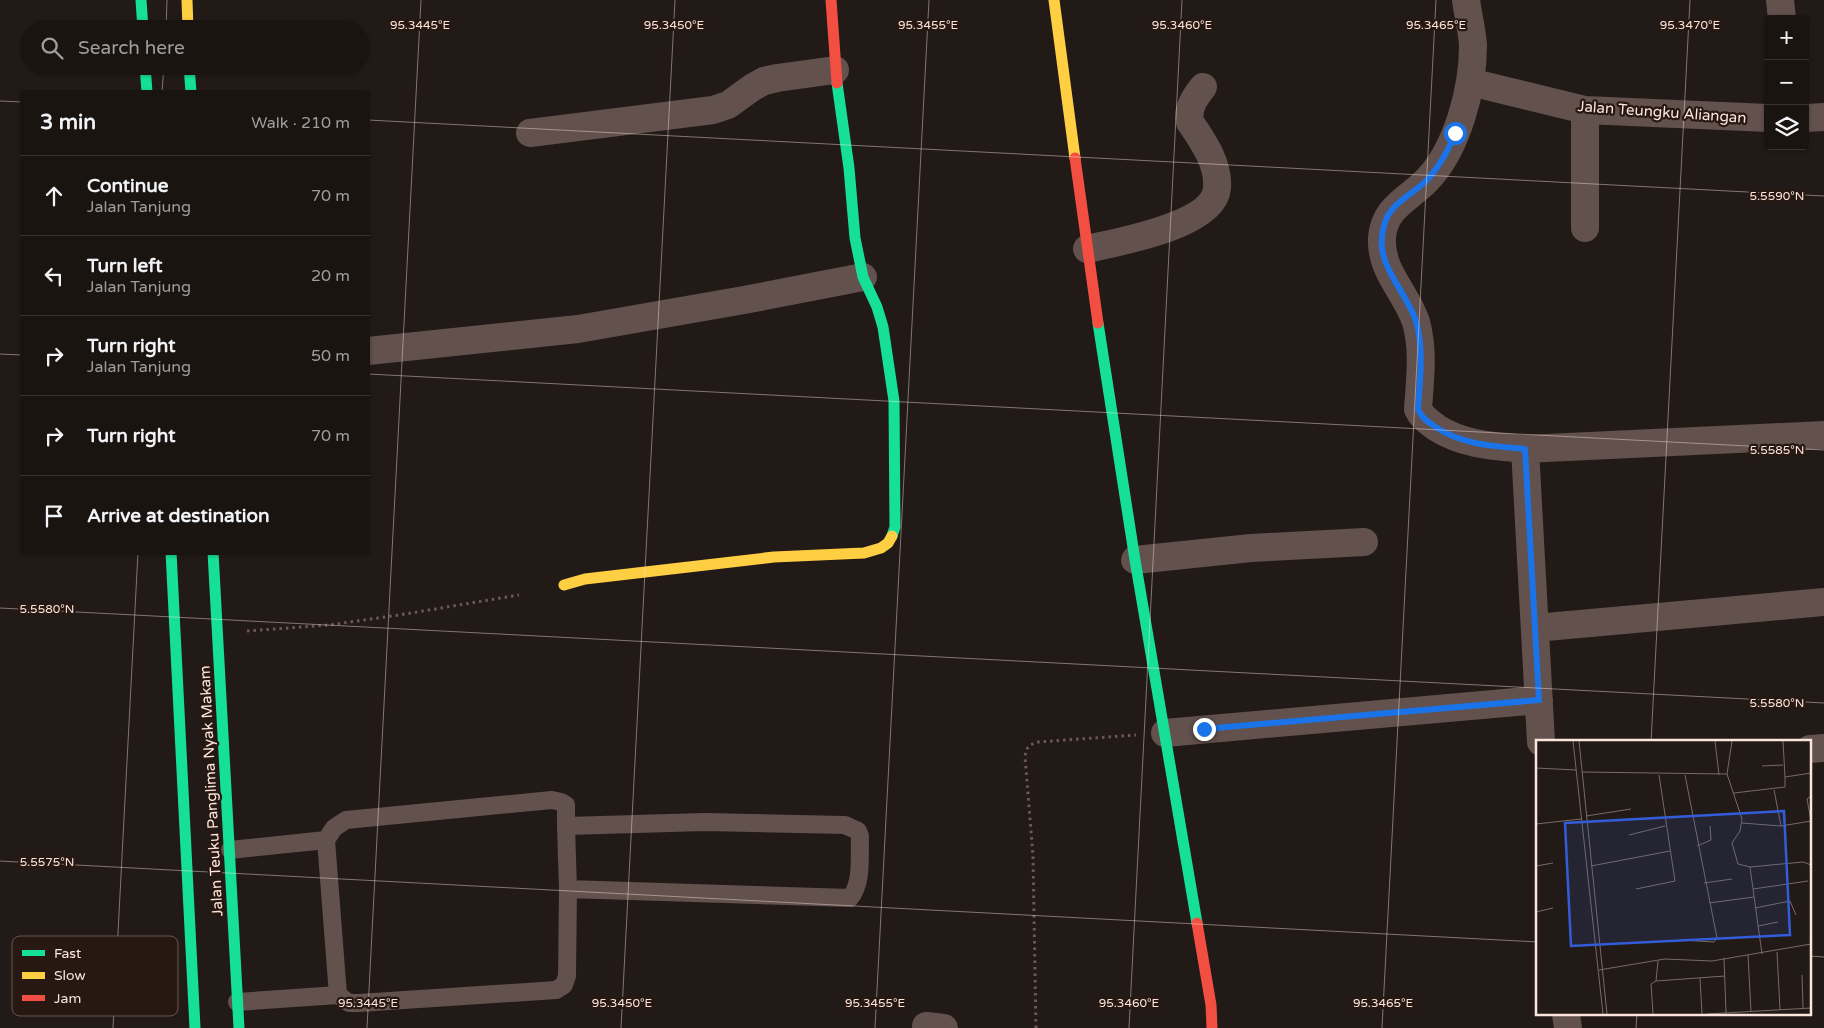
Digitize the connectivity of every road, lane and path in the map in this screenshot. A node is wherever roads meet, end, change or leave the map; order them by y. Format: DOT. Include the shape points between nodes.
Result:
graph roads {
  1 [pos="141,0"];
  2 [pos="187,0"];
  3 [pos="831,0"];
  4 [pos="1054,0"];
  5 [pos="1466,0"];
  6 [pos="1780,0"];
  7 [pos="1782,15"];
  8 [pos="142,20"];
  9 [pos="188,20"];
  10 [pos="835,70"];
  11 [pos="146,75"];
  12 [pos="189,75"];
  13 [pos="1470,82"];
  14 [pos="1203,87"];
  15 [pos="147,90"];
  16 [pos="190,90"];
  17 [pos="1585,110"];
  18 [pos="1824,116"];
  19 [pos="1764,118"];
  20 [pos="1809,118"];
  21 [pos="530,133"];
  22 [pos="1585,228"];
  23 [pos="1087,249"];
  24 [pos="863,277"];
  25 [pos="370,351"];
  26 [pos="1824,436"];
  27 [pos="1525,449"];
  28 [pos="1364,542"];
  29 [pos="171,555"];
  30 [pos="213,555"];
  31 [pos="1135,560"];
  32 [pos="564,584"];
  33 [pos="519,595"];
  34 [pos="1824,602"];
  35 [pos="1535,628"];
  36 [pos="218,633"];
  37 [pos="1539,700"];
  38 [pos="1165,732"];
  39 [pos="1541,740"];
  40 [pos="566,826"];
  41 [pos="326,840"];
  42 [pos="230,850"];
  43 [pos="568,889"];
  44 [pos="338,995"];
  45 [pos="237,1002"];
  46 [pos="195,1028"];
  47 [pos="239,1028"];
  48 [pos="1036,1028"];
  49 [pos="1212,1028"];
  1 -- 8 [label="street"];
  2 -- 9 [label="street"];
  3 -- 10 [label="street"];
  4 -- 23 [label="street"];
  5 -- 13 [label="street" via="1473,45"];
  6 -- 7 [label="street"];
  10 -- 21 [label="street" via="764,81 728,105 713,110"];
  10 -- 24 [label="street" via="855,238"];
  11 -- 15 [label="street"];
  12 -- 16 [label="street"];
  13 -- 17 [label="street, Jalan Teungku Aliangan"];
  13 -- 27 [label="street" via="1450,148 1427,180 1392,209 1382,237 1383,251 1387,268 1416,321 1421,363 1418,409 1421,415 1462,440"];
  14 -- 23 [label="street" via="1194,98 1189,117 1214,164 1217,188 1209,206 1198,215 1168,228"];
  17 -- 19 [label="street, Jalan Teungku Aliangan"];
  17 -- 22 [label="street"];
  18 -- 20 [label="street"];
  23 -- 31 [label="street"];
  24 -- 25 [label="street" via="578,329"];
  24 -- 32 [label="street" via="882,326 894,401 895,527 891,541 875,551 864,553 774,557"];
  26 -- 27 [label="street"];
  27 -- 35 [label="street"];
  28 -- 31 [label="street" via="1251,548"];
  29 -- 46 [label="street, Jalan Teuku Panglima Nyak Makam"];
  30 -- 36 [label="street, Jalan Teuku Panglima Nyak Makam"];
  31 -- 38 [label="street"];
  33 -- 36 [label="path" via="329,625"];
  34 -- 35 [label="street"];
  35 -- 37 [label="street"];
  36 -- 42 [label="street, Jalan Teuku Panglima Nyak Makam"];
  37 -- 38 [label="street"];
  37 -- 39 [label="street"];
  38 -- 48 [label="path" via="1038,742 1026,750"];
  38 -- 49 [label="street" via="1211,1004"];
  40 -- 41 [label="lane" via="566,805 552,800 346,820 334,828"];
  40 -- 43 [label="lane"];
  40 -- 43 [label="lane" via="705,822 845,825 860,836 858,878 850,898"];
  41 -- 42 [label="lane"];
  41 -- 44 [label="lane"];
  42 -- 45 [label="street, Jalan Teuku Panglima Nyak Makam"];
  43 -- 44 [label="lane" via="567,976 564,985 556,990 359,1004 349,1004"];
  44 -- 45 [label="lane"];
  45 -- 47 [label="street, Jalan Teuku Panglima Nyak Makam"];
}
